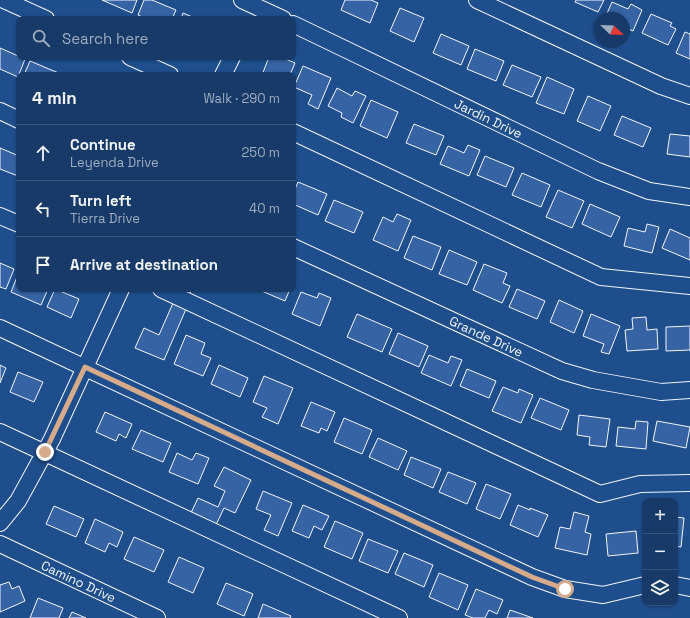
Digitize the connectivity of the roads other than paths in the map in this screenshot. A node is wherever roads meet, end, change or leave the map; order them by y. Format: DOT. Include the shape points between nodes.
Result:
graph roads {
  1 [pos="4,0"];
  2 [pos="477,0"];
  3 [pos="252,6"];
  4 [pos="39,16"];
  5 [pos="276,16"];
  6 [pos="296,25"];
  7 [pos="137,60"];
  8 [pos="230,60"];
  9 [pos="163,72"];
  10 [pos="224,72"];
  11 [pos="690,96"];
  12 [pos="0,111"];
  13 [pos="16,119"];
  14 [pos="296,133"];
  15 [pos="690,197"];
  16 [pos="0,216"];
  17 [pos="16,223"];
  18 [pos="296,248"];
  19 [pos="690,286"];
  20 [pos="120,292"];
  21 [pos="167,292"];
  22 [pos="0,328"];
  23 [pos="85,367"];
  24 [pos="690,390"];
  25 [pos="0,432"];
  26 [pos="45,452"];
  27 [pos="690,483"];
  28 [pos="0,523"];
  29 [pos="0,544"];
  30 [pos="642,586"];
  31 [pos="678,586"];
  32 [pos="690,588"];
  33 [pos="158,618"];
  34 [pos="399,618"];
  1 -- 4 [label="street"];
  2 -- 11 [label="street" via="661,86"];
  3 -- 5 [label="street"];
  6 -- 15 [label="street, Jardin Drive" via="598,171 649,191"];
  7 -- 9 [label="street"];
  8 -- 10 [label="street"];
  12 -- 13 [label="street"];
  14 -- 19 [label="street" via="600,277"];
  16 -- 17 [label="street"];
  18 -- 24 [label="street, Grande Drive" via="562,371 593,380 661,392"];
  20 -- 23 [label="street"];
  21 -- 27 [label="street" via="600,494 640,484"];
  22 -- 23 [label="street"];
  23 -- 26 [label="street"];
  23 -- 30 [label="street" via="532,577 565,589 603,595"];
  25 -- 26 [label="street"];
  26 -- 28 [label="street" via="18,501"];
  26 -- 34 [label="street"];
  29 -- 33 [label="street, Camino Drive"];
  31 -- 32 [label="street"];
}
